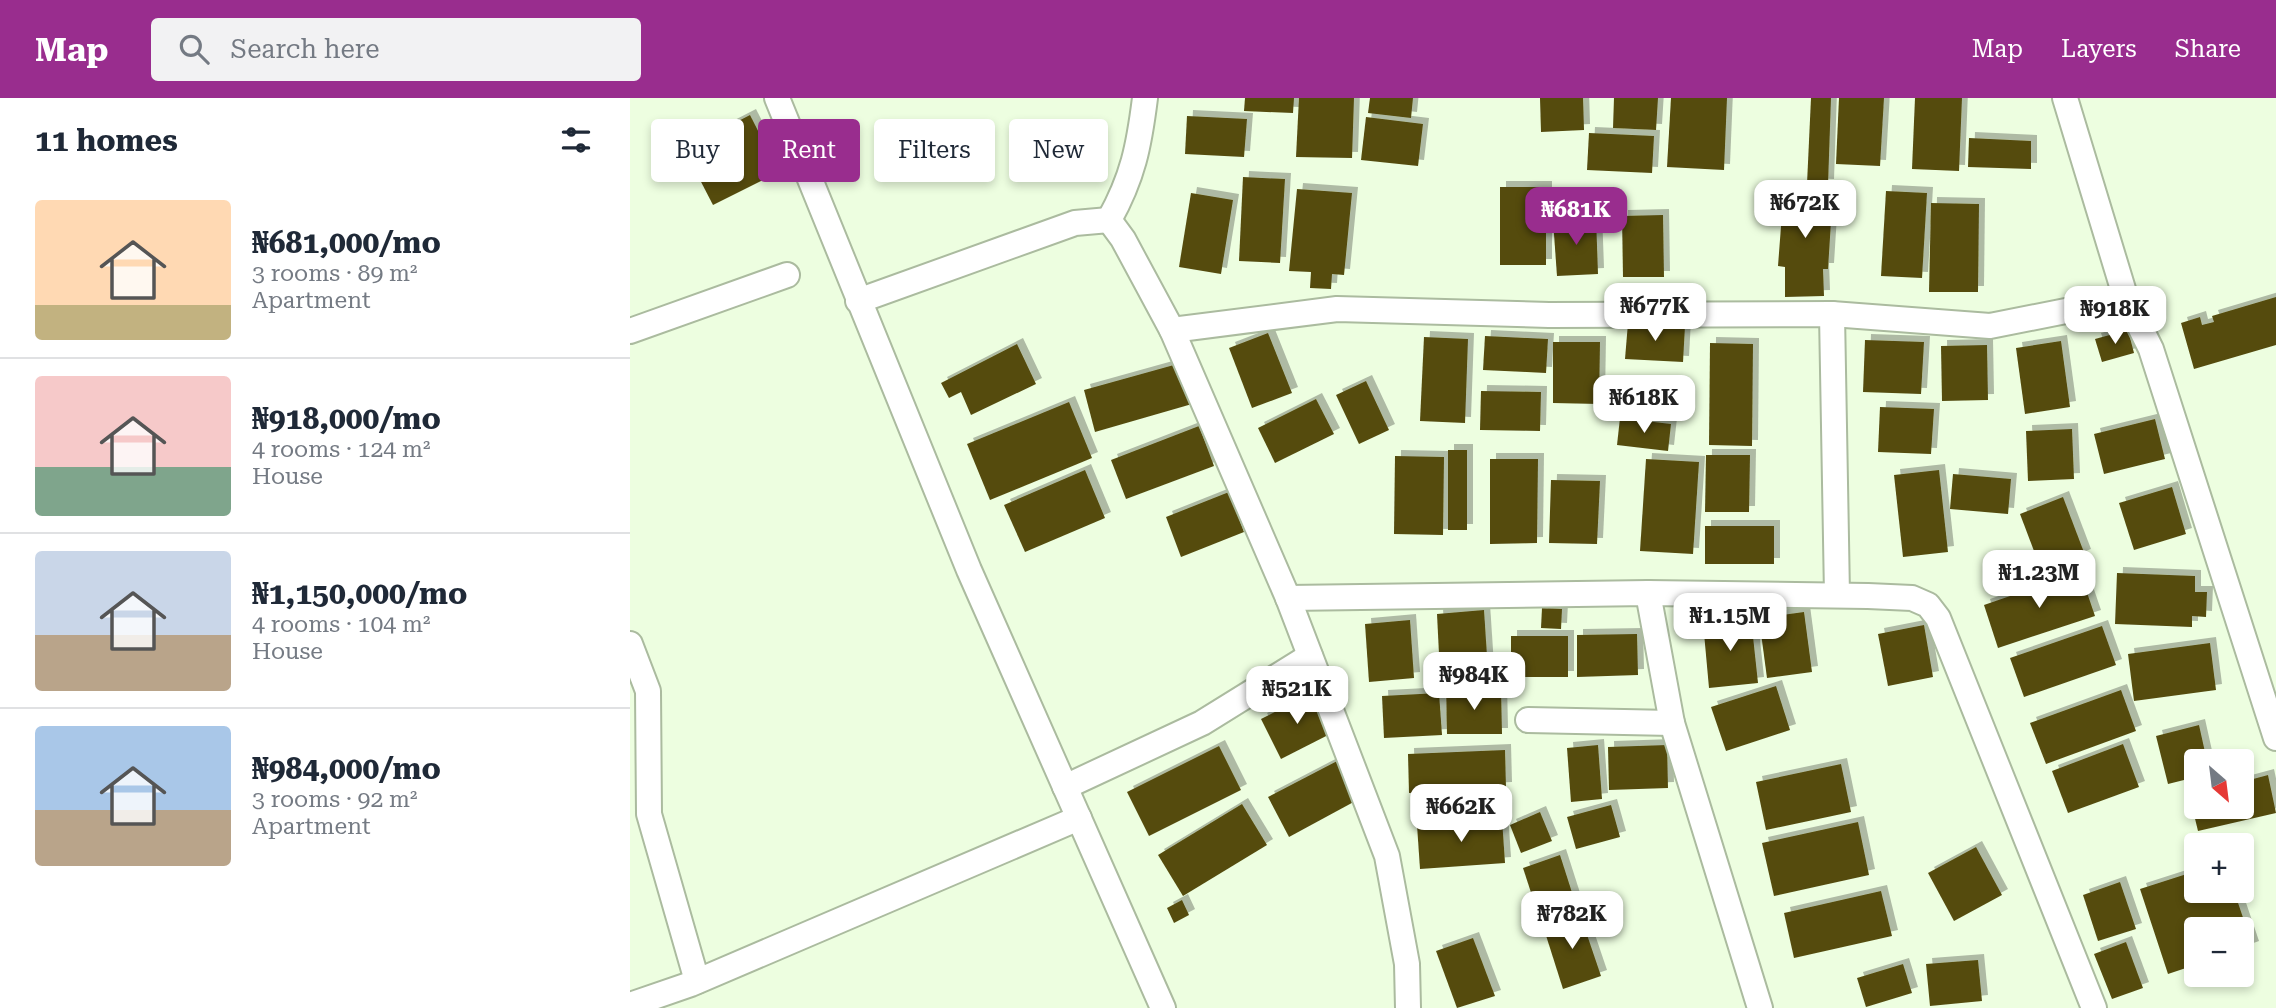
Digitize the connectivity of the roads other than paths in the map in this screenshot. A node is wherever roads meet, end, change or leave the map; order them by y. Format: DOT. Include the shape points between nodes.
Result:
graph roads {
  1 [pos="777,98"];
  2 [pos="1145,98"];
  3 [pos="2065,98"];
  4 [pos="1109,220"];
  5 [pos="787,275"];
  6 [pos="2126,299"];
  7 [pos="858,301"];
  8 [pos="1832,314"];
  9 [pos="1172,330"];
  10 [pos="630,331"];
  11 [pos="1648,593"];
  12 [pos="1837,595"];
  13 [pos="1288,598"];
  14 [pos="630,644"];
  15 [pos="1310,656"];
  16 [pos="1528,720"];
  17 [pos="1672,723"];
  18 [pos="2276,738"];
  19 [pos="1065,788"];
  20 [pos="1079,818"];
  21 [pos="697,981"];
  22 [pos="630,1005"];
  23 [pos="1163,1008"];
  24 [pos="1408,1008"];
  25 [pos="1760,1008"];
  26 [pos="2094,1008"];
  1 -- 7 [label="street"];
  2 -- 4 [label="street" via="1138,155"];
  3 -- 6 [label="street"];
  4 -- 7 [label="street" via="1075,223"];
  4 -- 9 [label="street" via="1124,239"];
  5 -- 10 [label="street"];
  6 -- 8 [label="street" via="1990,326"];
  6 -- 18 [label="street" via="2151,349"];
  7 -- 19 [label="street"];
  8 -- 9 [label="street" via="1549,315 1337,309"];
  8 -- 12 [label="street"];
  9 -- 13 [label="street"];
  11 -- 12 [label="street"];
  11 -- 13 [label="street"];
  11 -- 17 [label="street"];
  12 -- 26 [label="street" via="1912,598 1928,605 1938,618"];
  13 -- 15 [label="street"];
  14 -- 21 [label="street" via="648,691 649,814"];
  15 -- 19 [label="street" via="1202,723"];
  15 -- 24 [label="street" via="1387,856 1406,964"];
  16 -- 17 [label="street"];
  17 -- 25 [label="street"];
  19 -- 20 [label="street"];
  20 -- 21 [label="street"];
  20 -- 23 [label="street"];
  21 -- 22 [label="street"];
}
